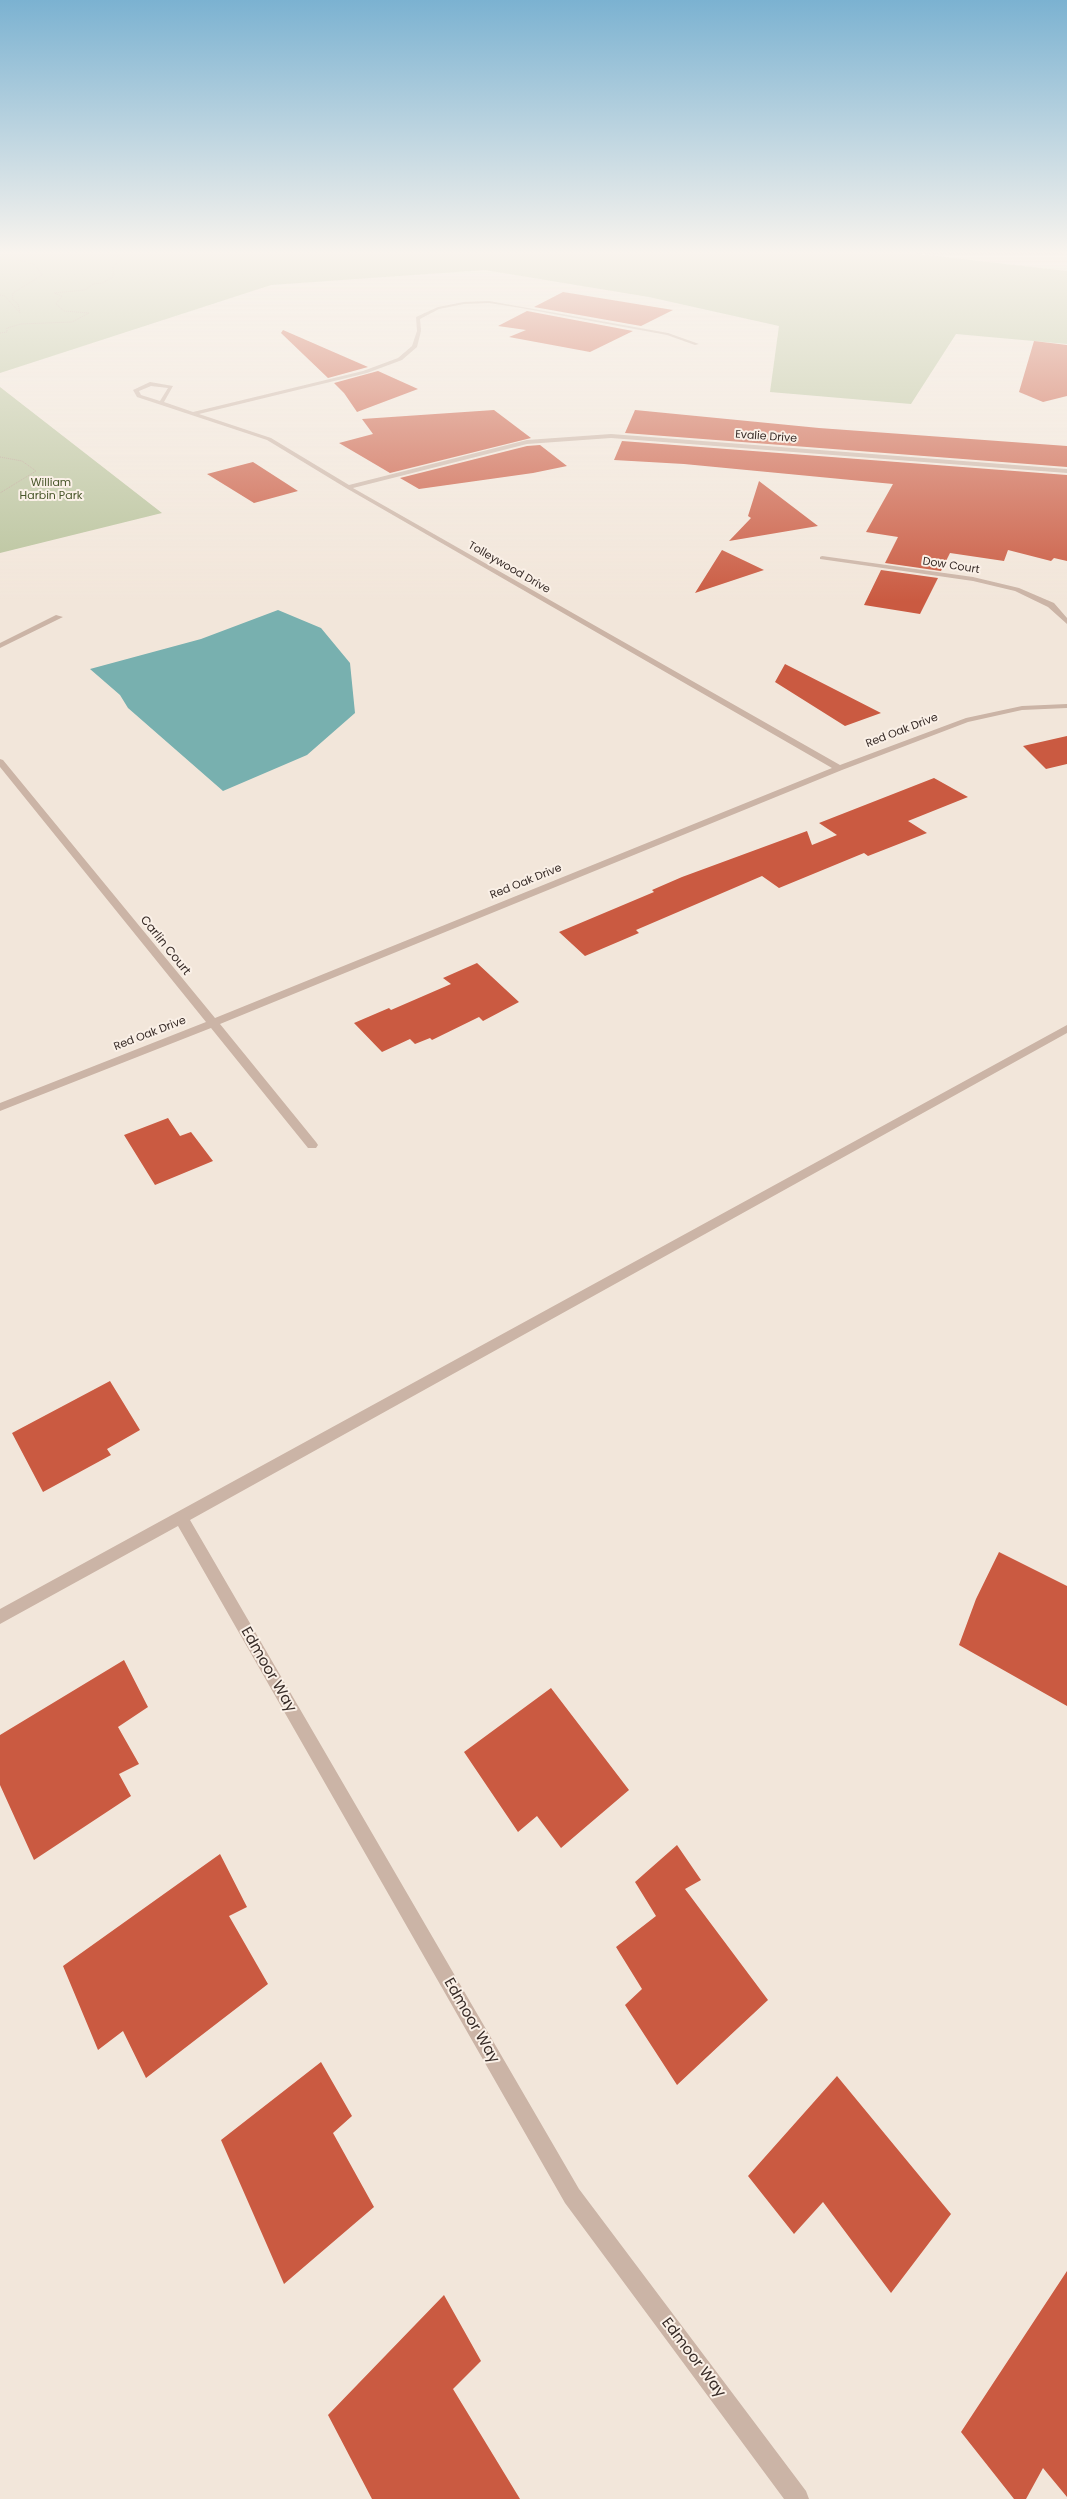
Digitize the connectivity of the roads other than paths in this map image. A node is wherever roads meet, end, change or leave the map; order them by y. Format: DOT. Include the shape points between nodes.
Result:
graph roads {
  1 [pos="374,369"];
  2 [pos="162,402"];
  3 [pos="194,414"];
  4 [pos="1067,471"];
  5 [pos="348,487"];
  6 [pos="822,558"];
  7 [pos="59,617"];
  8 [pos="1067,622"];
  9 [pos="0,646"];
  10 [pos="1067,706"];
  11 [pos="0,762"];
  12 [pos="839,768"];
  13 [pos="211,1024"];
  14 [pos="1067,1028"];
  15 [pos="0,1106"];
  16 [pos="312,1145"];
  17 [pos="180,1518"];
  18 [pos="0,1617"];
  19 [pos="798,2499"];
  1 -- 3 [label="street"];
  2 -- 3 [label="street, Tolleywood Drive"];
  3 -- 5 [label="street, Tolleywood Drive" via="269,439"];
  4 -- 5 [label="street, Evalie Drive" via="611,436 527,442"];
  5 -- 12 [label="street, Tolleywood Drive"];
  6 -- 8 [label="street, Dow Court" via="973,579 1017,589 1051,605"];
  7 -- 9 [label="street"];
  10 -- 12 [label="street, Red Oak Drive" via="1022,708 966,720"];
  11 -- 13 [label="street, Carlin Court"];
  12 -- 13 [label="street, Red Oak Drive"];
  13 -- 15 [label="street, Red Oak Drive"];
  13 -- 16 [label="street, Carlin Court"];
  14 -- 17 [label="street"];
  17 -- 18 [label="street"];
  17 -- 19 [label="street, Edmoor Way" via="572,2196"];
}
